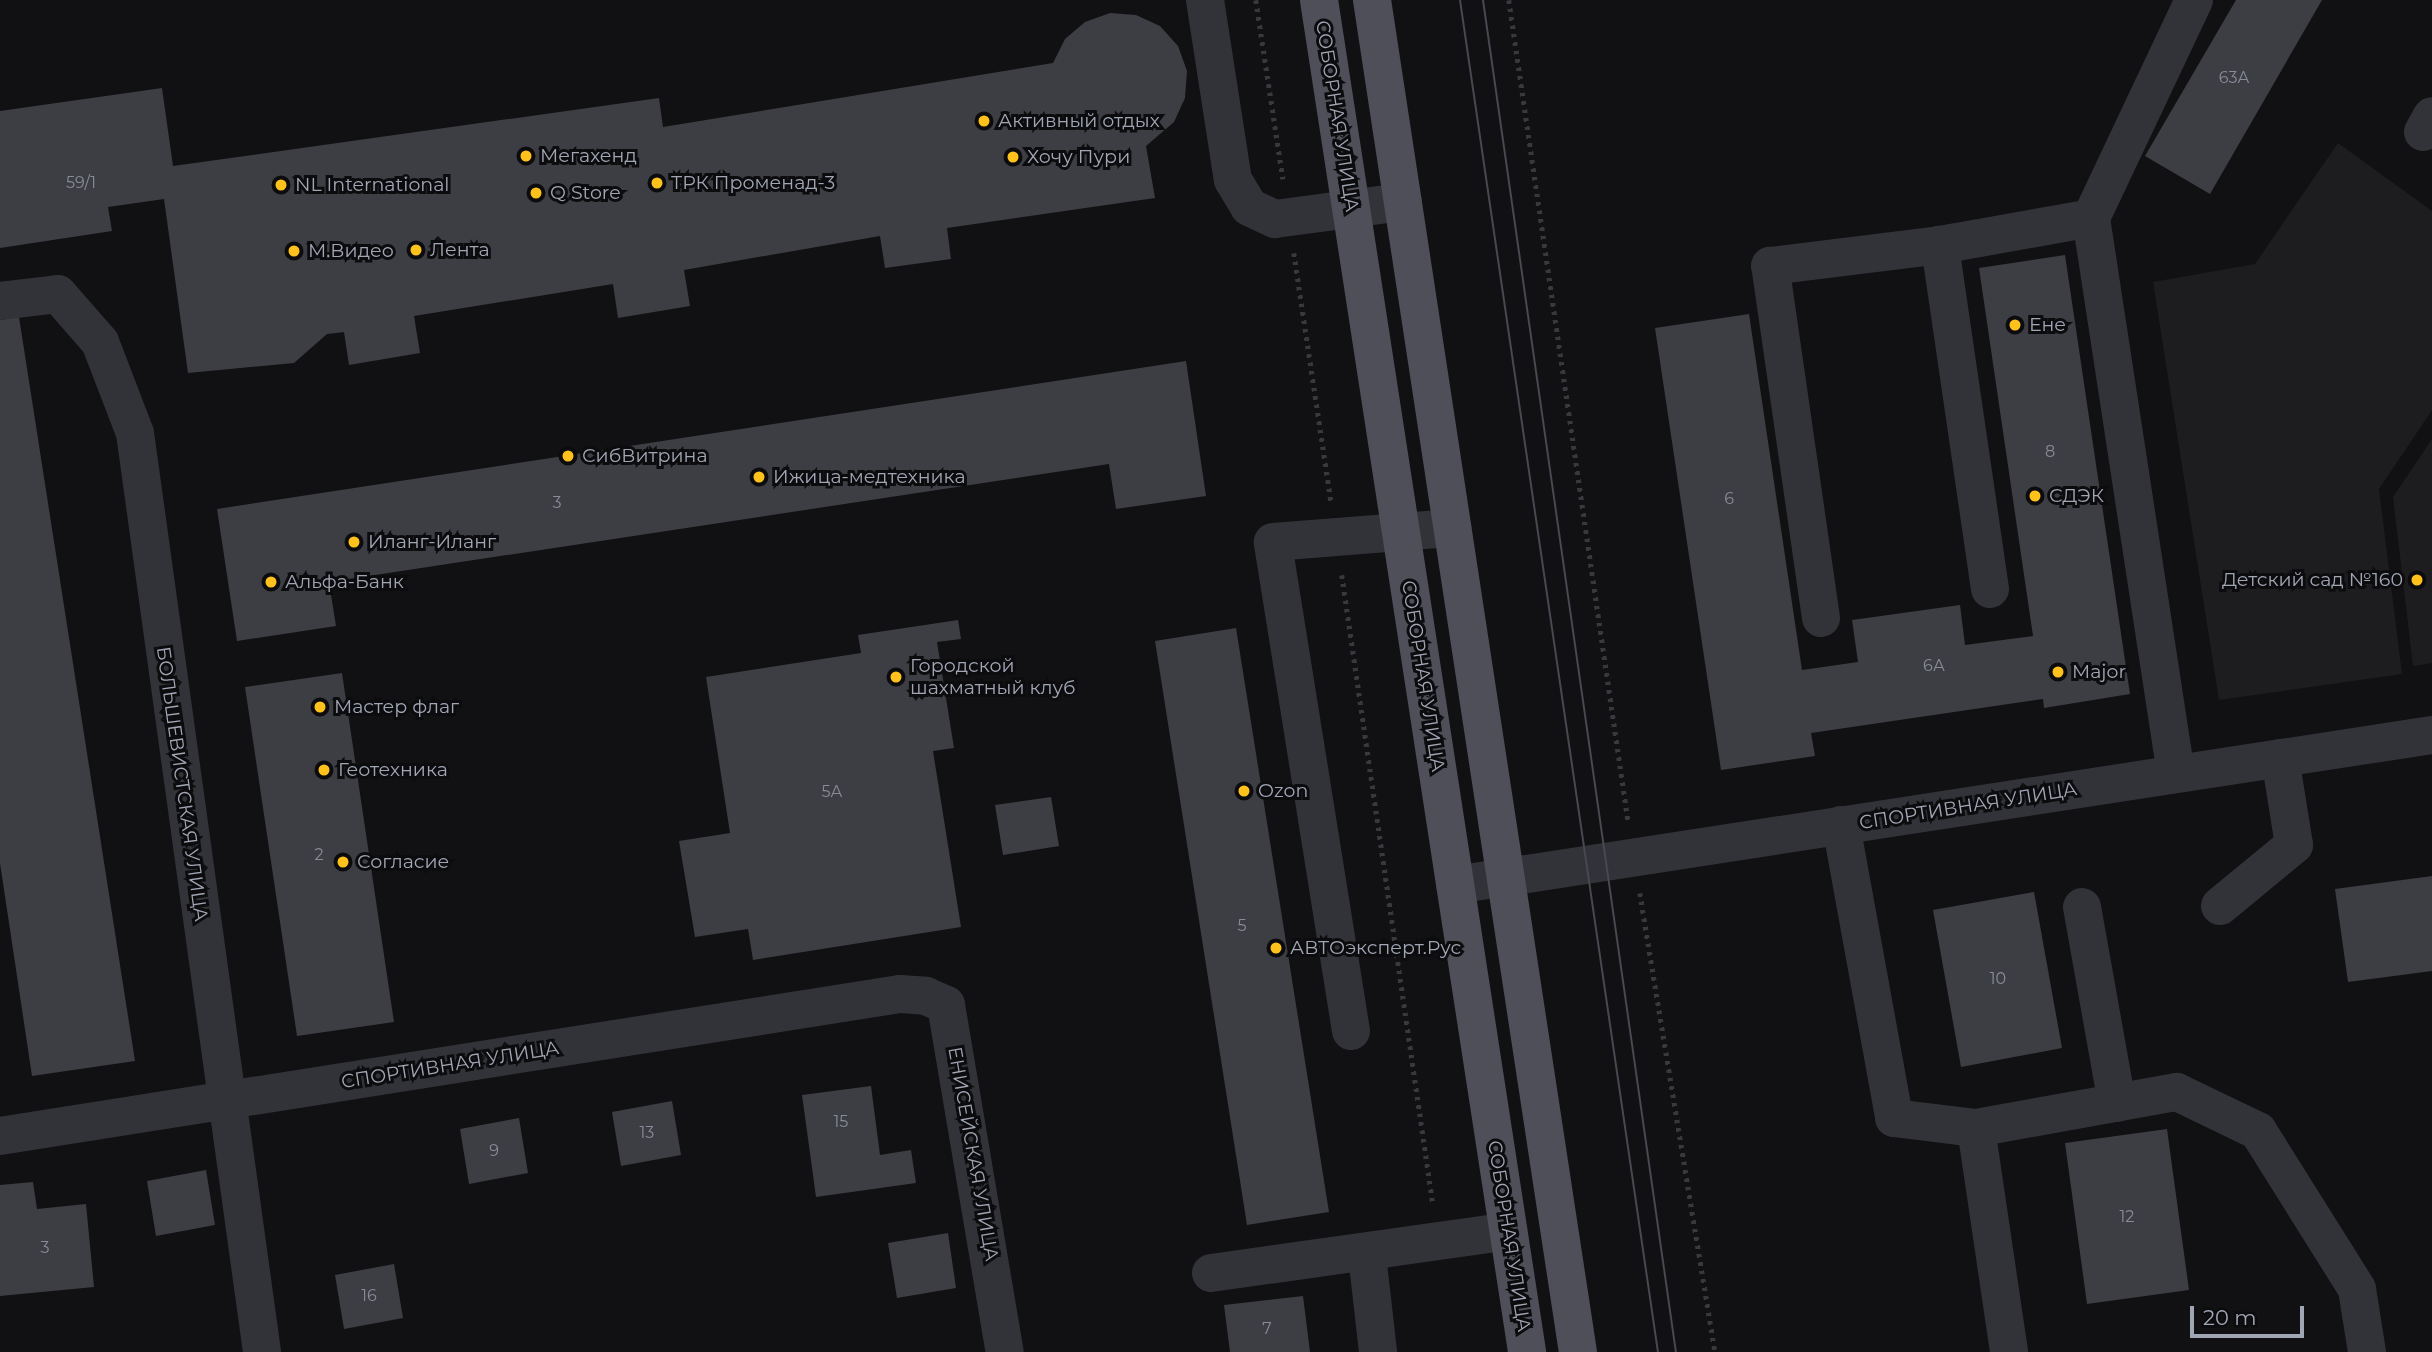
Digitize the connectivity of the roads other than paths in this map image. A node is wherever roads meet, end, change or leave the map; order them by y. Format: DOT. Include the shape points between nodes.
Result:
graph roads {
  1 [pos="1205,0"];
  2 [pos="1319,0"];
  3 [pos="1372,0"];
  4 [pos="2194,0"];
  5 [pos="1403,202"];
  6 [pos="1352,211"];
  7 [pos="2091,218"];
  8 [pos="1940,245"];
  9 [pos="0,301"];
  10 [pos="1452,528"];
  11 [pos="1401,537"];
  12 [pos="1990,589"];
  13 [pos="1821,618"];
  14 [pos="2432,735"];
  15 [pos="2280,758"];
  16 [pos="2176,774"];
  17 [pos="1841,825"];
  18 [pos="1505,877"];
  19 [pos="1455,885"];
  20 [pos="2082,906"];
  21 [pos="2220,906"];
  22 [pos="900,994"];
  23 [pos="1351,1031"];
  24 [pos="225,1103"];
  25 [pos="2117,1103"];
  26 [pos="1976,1128"];
  27 [pos="0,1136"];
  28 [pos="1508,1231"];
  29 [pos="1367,1255"];
  30 [pos="1210,1273"];
  31 [pos="262,1352"];
  32 [pos="1005,1352"];
  33 [pos="1378,1352"];
  34 [pos="1527,1352"];
  35 [pos="1578,1352"];
  36 [pos="2010,1352"];
  37 [pos="2367,1352"];
  1 -- 6 [label="street" via="1233,180 1249,207 1275,219"];
  2 -- 6 [label="main road, СОБОРНАЯ УЛИЦА"];
  3 -- 5 [label="main road"];
  4 -- 7 [label="street"];
  5 -- 6 [label="street"];
  5 -- 10 [label="main road"];
  6 -- 11 [label="main road, СОБОРНАЯ УЛИЦА"];
  7 -- 8 [label="street"];
  7 -- 16 [label="street"];
  8 -- 12 [label="street"];
  8 -- 13 [label="street" via="1770,266"];
  9 -- 24 [label="street, БОЛЬШЕВИСТСКАЯ УЛИЦА" via="58,294 100,342 135,433"];
  10 -- 11 [label="street"];
  10 -- 18 [label="main road"];
  11 -- 19 [label="main road, СОБОРНАЯ УЛИЦА"];
  11 -- 23 [label="street" via="1273,542"];
  14 -- 15 [label="street, СПОРТИВНАЯ УЛИЦА"];
  15 -- 16 [label="street, СПОРТИВНАЯ УЛИЦА"];
  15 -- 21 [label="street" via="2294,845"];
  16 -- 17 [label="street, СПОРТИВНАЯ УЛИЦА"];
  17 -- 18 [label="street, СПОРТИВНАЯ УЛИЦА"];
  17 -- 26 [label="street" via="1894,1118"];
  18 -- 19 [label="street, СПОРТИВНАЯ УЛИЦА"];
  18 -- 35 [label="main road"];
  19 -- 28 [label="main road, СОБОРНАЯ УЛИЦА"];
  20 -- 25 [label="street"];
  22 -- 24 [label="street, СПОРТИВНАЯ УЛИЦА"];
  22 -- 32 [label="street, ЕНИСЕЙСКАЯ УЛИЦА" via="946,1006"];
  24 -- 27 [label="street, СПОРТИВНАЯ УЛИЦА"];
  24 -- 31 [label="street, БОЛЬШЕВИСТСКАЯ УЛИЦА"];
  25 -- 26 [label="street"];
  25 -- 37 [label="street" via="2177,1092 2258,1131 2357,1289"];
  26 -- 36 [label="street"];
  28 -- 29 [label="street"];
  28 -- 34 [label="main road, СОБОРНАЯ УЛИЦА"];
  29 -- 30 [label="street"];
  29 -- 33 [label="street"];
}
